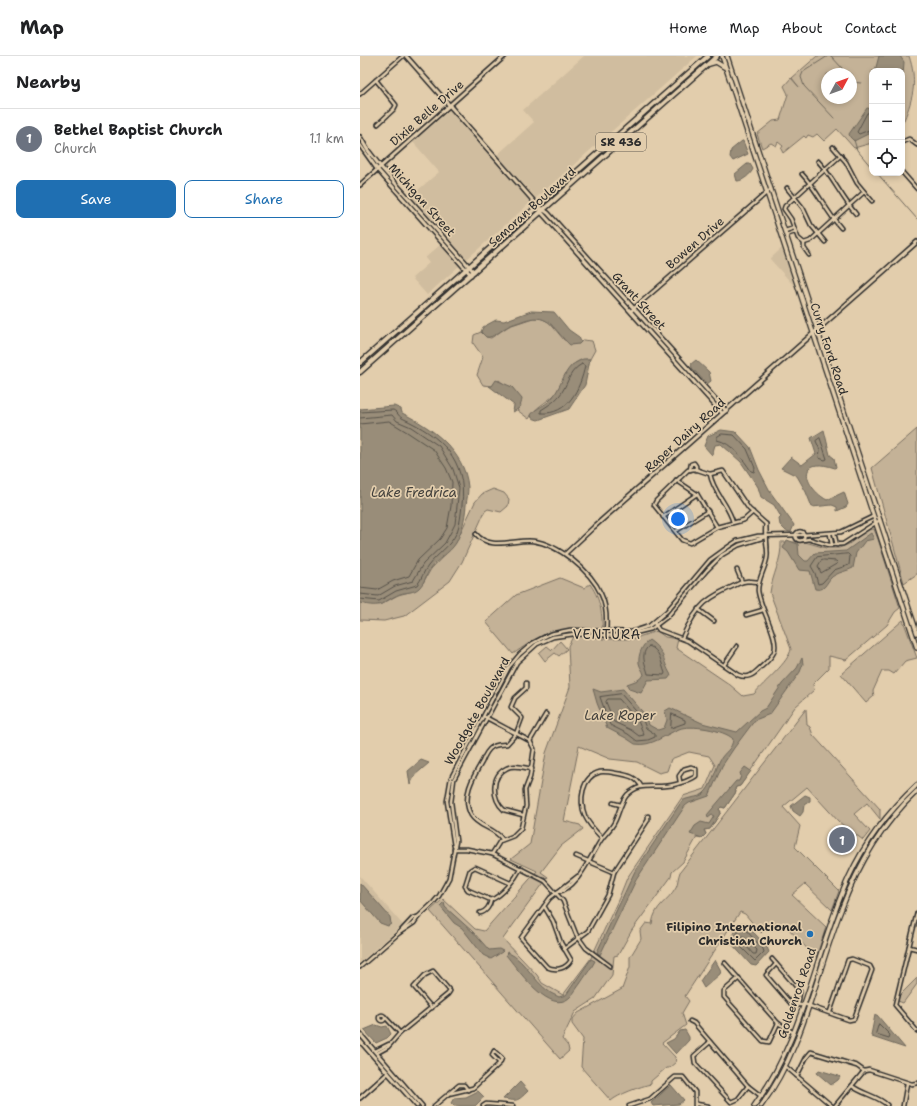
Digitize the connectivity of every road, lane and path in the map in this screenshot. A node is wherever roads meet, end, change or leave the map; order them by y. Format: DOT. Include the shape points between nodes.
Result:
graph roads {
  1 [pos="403,56"];
  2 [pos="406,56"];
  3 [pos="505,56"];
  4 [pos="708,56"];
  5 [pos="717,56"];
  6 [pos="722,56"];
  7 [pos="727,56"];
  8 [pos="709,64"];
  9 [pos="726,69"];
  10 [pos="376,80"];
  11 [pos="360,94"];
  12 [pos="736,100"];
  13 [pos="655,103"];
  14 [pos="450,104"];
  15 [pos="638,117"];
  16 [pos="648,118"];
  17 [pos="378,124"];
  18 [pos="750,127"];
  19 [pos="746,130"];
  20 [pos="360,137"];
  21 [pos="904,140"];
  22 [pos="360,145"];
  23 [pos="917,145"];
  24 [pos="833,147"];
  25 [pos="611,150"];
  26 [pos="759,154"];
  27 [pos="841,155"];
  28 [pos="818,160"];
  29 [pos="589,161"];
  30 [pos="379,168"];
  31 [pos="825,169"];
  32 [pos="585,174"];
  33 [pos="802,174"];
  34 [pos="905,175"];
  35 [pos="810,183"];
  36 [pos="360,185"];
  37 [pos="787,188"];
  38 [pos="771,189"];
  39 [pos="917,189"];
  40 [pos="767,192"];
  41 [pos="864,192"];
  42 [pos="794,196"];
  43 [pos="872,201"];
  44 [pos="538,206"];
  45 [pos="849,206"];
  46 [pos="543,211"];
  47 [pos="774,212"];
  48 [pos="856,214"];
  49 [pos="833,220"];
  50 [pos="794,228"];
  51 [pos="841,228"];
  52 [pos="785,231"];
  53 [pos="795,232"];
  54 [pos="818,233"];
  55 [pos="786,236"];
  56 [pos="782,238"];
  57 [pos="825,242"];
  58 [pos="917,242"];
  59 [pos="804,243"];
  60 [pos="809,256"];
  61 [pos="791,264"];
  62 [pos="468,268"];
  63 [pos="797,269"];
  64 [pos="473,273"];
  65 [pos="801,281"];
  66 [pos="632,310"];
  67 [pos="410,319"];
  68 [pos="415,323"];
  69 [pos="652,329"];
  70 [pos="817,330"];
  71 [pos="649,332"];
  72 [pos="813,334"];
  73 [pos="820,353"];
  74 [pos="360,363"];
  75 [pos="360,372"];
  76 [pos="833,379"];
  77 [pos="831,387"];
  78 [pos="843,409"];
  79 [pos="724,412"];
  80 [pos="855,445"];
  81 [pos="851,447"];
  82 [pos="690,470"];
  83 [pos="696,470"];
  84 [pos="710,474"];
  85 [pos="676,480"];
  86 [pos="697,494"];
  87 [pos="708,511"];
  88 [pos="753,512"];
  89 [pos="874,516"];
  90 [pos="878,516"];
  91 [pos="663,517"];
  92 [pos="880,520"];
  93 [pos="732,522"];
  94 [pos="876,524"];
  95 [pos="595,526"];
  96 [pos="717,527"];
  97 [pos="676,531"];
  98 [pos="832,533"];
  99 [pos="476,534"];
  100 [pos="799,535"];
  101 [pos="766,537"];
  102 [pos="803,540"];
  103 [pos="832,545"];
  104 [pos="836,545"];
  105 [pos="565,554"];
  106 [pos="737,570"];
  107 [pos="893,576"];
  108 [pos="742,582"];
  109 [pos="759,582"];
  110 [pos="678,598"];
  111 [pos="681,600"];
  112 [pos="698,609"];
  113 [pos="763,610"];
  114 [pos="746,615"];
  115 [pos="714,621"];
  116 [pos="656,622"];
  117 [pos="659,624"];
  118 [pos="656,626"];
  119 [pos="916,626"];
  120 [pos="606,632"];
  121 [pos="663,632"];
  122 [pos="912,632"];
  123 [pos="917,633"];
  124 [pos="606,636"];
  125 [pos="682,638"];
  126 [pos="917,638"];
  127 [pos="738,646"];
  128 [pos="917,648"];
  129 [pos="724,665"];
  130 [pos="510,669"];
  131 [pos="526,683"];
  132 [pos="546,714"];
  133 [pos="485,717"];
  134 [pos="516,734"];
  135 [pos="530,741"];
  136 [pos="532,769"];
  137 [pos="453,777"];
  138 [pos="680,782"];
  139 [pos="917,785"];
  140 [pos="641,786"];
  141 [pos="917,791"];
  142 [pos="613,803"];
  143 [pos="621,805"];
  144 [pos="523,815"];
  145 [pos="648,816"];
  146 [pos="884,820"];
  147 [pos="889,822"];
  148 [pos="454,824"];
  149 [pos="450,825"];
  150 [pos="602,838"];
  151 [pos="502,839"];
  152 [pos="454,849"];
  153 [pos="868,853"];
  154 [pos="492,854"];
  155 [pos="576,856"];
  156 [pos="590,860"];
  157 [pos="521,868"];
  158 [pos="614,872"];
  159 [pos="510,883"];
  160 [pos="557,892"];
  161 [pos="491,900"];
  162 [pos="544,906"];
  163 [pos="836,910"];
  164 [pos="840,912"];
  165 [pos="480,913"];
  166 [pos="917,913"];
  167 [pos="579,939"];
  168 [pos="909,947"];
  169 [pos="564,949"];
  170 [pos="917,949"];
  171 [pos="772,959"];
  172 [pos="725,963"];
  173 [pos="776,964"];
  174 [pos="610,966"];
  175 [pos="360,967"];
  176 [pos="739,978"];
  177 [pos="798,1005"];
  178 [pos="804,1006"];
  179 [pos="809,1006"];
  180 [pos="432,1008"];
  181 [pos="830,1012"];
  182 [pos="385,1017"];
  183 [pos="690,1021"];
  184 [pos="778,1023"];
  185 [pos="917,1031"];
  186 [pos="400,1033"];
  187 [pos="794,1033"];
  188 [pos="360,1034"];
  189 [pos="360,1041"];
  190 [pos="710,1042"];
  191 [pos="376,1052"];
  192 [pos="500,1063"];
  193 [pos="785,1066"];
  194 [pos="391,1070"];
  195 [pos="864,1072"];
  196 [pos="388,1073"];
  197 [pos="797,1076"];
  198 [pos="907,1083"];
  199 [pos="917,1083"];
  200 [pos="748,1086"];
  201 [pos="852,1086"];
  202 [pos="468,1090"];
  203 [pos="448,1094"];
  204 [pos="761,1096"];
  205 [pos="360,1098"];
  206 [pos="636,1105"];
  207 [pos="695,1105"];
  208 [pos="887,1105"];
  209 [pos="416,1106"];
  210 [pos="422,1106"];
  211 [pos="434,1106"];
  212 [pos="483,1106"];
  213 [pos="513,1106"];
  214 [pos="629,1106"];
  215 [pos="708,1106"];
  216 [pos="754,1106"];
  217 [pos="761,1106"];
  218 [pos="834,1106"];
  219 [pos="903,1106"];
  1 -- 10 [label="street"];
  2 -- 14 [label="street, Grant Street"];
  3 -- 14 [label="street, Dixie Belle Drive"];
  4 -- 13 [label="main road, Semoran Boulevard / SR 436"];
  5 -- 8 [label="main road, Semoran Boulevard / SR 436"];
  6 -- 9 [label="main road, Curry Ford Road"];
  7 -- 18 [label="main road, Curry Ford Road"];
  8 -- 9 [label="main road" via="719,63"];
  8 -- 16 [label="main road, Semoran Boulevard / SR 436"];
  9 -- 12 [label="main road, Curry Ford Road"];
  10 -- 11 [label="street"];
  10 -- 17 [label="street" via="396,105"];
  12 -- 18 [label="main road" via="746,125"];
  12 -- 19 [label="main road, Curry Ford Road"];
  13 -- 15 [label="main road, Semoran Boulevard / SR 436"];
  13 -- 16 [label="main road" via="647,114"];
  14 -- 30 [label="street, Dixie Belle Drive"];
  14 -- 44 [label="street, Grant Street"];
  15 -- 25 [label="main road" via="637,124 613,145"];
  15 -- 29 [label="main road, Semoran Boulevard / SR 436"];
  16 -- 25 [label="main road, Semoran Boulevard / SR 436"];
  18 -- 26 [label="main road, Curry Ford Road"];
  19 -- 26 [label="main road" via="750,133"];
  19 -- 40 [label="main road, Curry Ford Road"];
  20 -- 30 [label="street, Michigan Street"];
  21 -- 23 [label="street"];
  22 -- 30 [label="street, Michigan Street"];
  24 -- 27 [label="street"];
  25 -- 32 [label="main road, Semoran Boulevard / SR 436"];
  26 -- 38 [label="main road, Curry Ford Road"];
  27 -- 31 [label="street"];
  27 -- 41 [label="street"];
  28 -- 31 [label="street"];
  29 -- 32 [label="main road" via="585,167"];
  29 -- 44 [label="main road, Semoran Boulevard / SR 436"];
  30 -- 36 [label="street, Dixie Belle Drive"];
  30 -- 62 [label="street, Michigan Street"];
  31 -- 35 [label="street"];
  31 -- 45 [label="street"];
  32 -- 46 [label="main road, Semoran Boulevard / SR 436"];
  33 -- 35 [label="street"];
  34 -- 39 [label="street"];
  35 -- 42 [label="street"];
  35 -- 49 [label="street"];
  37 -- 42 [label="street"];
  38 -- 40 [label="street, Bowen Drive"];
  38 -- 52 [label="main road, Curry Ford Road"];
  40 -- 47 [label="main road, Curry Ford Road"];
  40 -- 66 [label="street, Bowen Drive"];
  41 -- 43 [label="street"];
  41 -- 45 [label="street"];
  42 -- 50 [label="street" via="784,209"];
  42 -- 54 [label="street"];
  44 -- 46 [label="street, Grant Street"];
  44 -- 62 [label="main road, Semoran Boulevard / SR 436"];
  45 -- 48 [label="street"];
  45 -- 49 [label="street"];
  46 -- 64 [label="main road, Semoran Boulevard / SR 436"];
  46 -- 66 [label="street, Grant Street"];
  47 -- 55 [label="main road"];
  47 -- 56 [label="main road, Curry Ford Road"];
  49 -- 51 [label="street"];
  49 -- 54 [label="street"];
  50 -- 52 [label="street"];
  50 -- 53 [label="street"];
  52 -- 55 [label="main road, Curry Ford Road"];
  53 -- 55 [label="street"];
  53 -- 59 [label="street"];
  54 -- 57 [label="street"];
  54 -- 59 [label="street"];
  55 -- 63 [label="main road, Curry Ford Road"];
  56 -- 61 [label="main road, Curry Ford Road"];
  56 -- 63 [label="main road" via="786,241"];
  58 -- 70 [label="street, Raper Dairy Road"];
  59 -- 60 [label="street"];
  61 -- 65 [label="main road" via="797,279"];
  61 -- 72 [label="main road, Curry Ford Road"];
  62 -- 64 [label="street, Michigan Street"];
  62 -- 67 [label="main road, Semoran Boulevard / SR 436"];
  63 -- 65 [label="main road, Curry Ford Road"];
  64 -- 68 [label="main road, Semoran Boulevard / SR 436"];
  65 -- 70 [label="main road, Curry Ford Road"];
  66 -- 69 [label="street, Grant Street"];
  66 -- 71 [label="street, Grant Street"];
  67 -- 68 [label="street"];
  67 -- 74 [label="main road, Semoran Boulevard / SR 436"];
  68 -- 75 [label="main road, Semoran Boulevard / SR 436"];
  69 -- 71 [label="street"];
  69 -- 79 [label="street, Grant Street"];
  70 -- 72 [label="street, Raper Dairy Road"];
  70 -- 76 [label="main road, Curry Ford Road"];
  71 -- 79 [label="street, Grant Street"];
  72 -- 73 [label="main road, Curry Ford Road"];
  72 -- 79 [label="street, Raper Dairy Road"];
  73 -- 76 [label="main road"];
  73 -- 77 [label="main road, Curry Ford Road"];
  76 -- 78 [label="main road, Curry Ford Road"];
  77 -- 78 [label="main road" via="835,389"];
  77 -- 81 [label="main road, Curry Ford Road"];
  78 -- 80 [label="main road, Curry Ford Road"];
  79 -- 95 [label="street, Raper Dairy Road"];
  80 -- 81 [label="street"];
  80 -- 90 [label="main road, Curry Ford Road"];
  81 -- 89 [label="main road, Curry Ford Road"];
  82 -- 83 [label="street"];
  82 -- 83 [label="street" via="691,464 694,463"];
  82 -- 85 [label="street"];
  83 -- 84 [label="street"];
  84 -- 88 [label="street" via="725,472"];
  84 -- 93 [label="street" via="712,484"];
  85 -- 86 [label="street"];
  85 -- 91 [label="street" via="656,501 654,508"];
  86 -- 87 [label="street"];
  86 -- 91 [label="street"];
  87 -- 96 [label="street"];
  87 -- 97 [label="street"];
  88 -- 93 [label="street" via="744,520"];
  88 -- 101 [label="street" via="766,524"];
  89 -- 90 [label="street, Woodgate Boulevard"];
  89 -- 94 [label="main road, Curry Ford Road"];
  89 -- 98 [label="street, Woodgate Boulevard" via="849,529"];
  90 -- 92 [label="main road, Curry Ford Road"];
  91 -- 97 [label="street"];
  92 -- 94 [label="street"];
  92 -- 119 [label="main road, Curry Ford Road"];
  93 -- 96 [label="street"];
  94 -- 104 [label="street" via="862,530 848,541"];
  94 -- 107 [label="main road, Curry Ford Road"];
  95 -- 105 [label="street, Raper Dairy Road"];
  96 -- 97 [label="street" via="690,543 682,540"];
  98 -- 100 [label="street, Woodgate Boulevard"];
  98 -- 103 [label="street"];
  98 -- 104 [label="street"];
  99 -- 105 [label="street" via="492,544 521,540 540,542"];
  100 -- 101 [label="street, Woodgate Boulevard"];
  100 -- 102 [label="street"];
  100 -- 102 [label="street" via="799,540"];
  101 -- 109 [label="street" via="767,559"];
  101 -- 110 [label="street, Woodgate Boulevard" via="758,536 737,541 718,553"];
  101 -- 111 [label="street, Woodgate Boulevard" via="739,544 722,555"];
  102 -- 103 [label="street" via="809,539"];
  103 -- 104 [label="street"];
  105 -- 120 [label="street" via="591,578 601,594 607,613"];
  106 -- 108 [label="street"];
  107 -- 119 [label="main road" via="911,623"];
  107 -- 122 [label="main road, Curry Ford Road"];
  108 -- 109 [label="street"];
  108 -- 112 [label="street" via="713,595"];
  109 -- 113 [label="street"];
  110 -- 111 [label="street"];
  110 -- 116 [label="street, Woodgate Boulevard"];
  111 -- 117 [label="street, Woodgate Boulevard"];
  112 -- 115 [label="street"];
  112 -- 125 [label="street"];
  113 -- 114 [label="street"];
  113 -- 129 [label="street" via="774,641 775,650 771,657 754,674 742,677"];
  116 -- 117 [label="street"];
  116 -- 118 [label="street"];
  116 -- 120 [label="street, Woodgate Boulevard" via="631,632"];
  117 -- 118 [label="street, Woodgate Boulevard"];
  117 -- 121 [label="street"];
  118 -- 121 [label="street"];
  118 -- 124 [label="street, Woodgate Boulevard" via="632,635"];
  119 -- 123 [label="main road, Curry Ford Road"];
  120 -- 124 [label="street"];
  120 -- 130 [label="street, Woodgate Boulevard" via="570,630 550,634 520,654"];
  121 -- 125 [label="street"];
  122 -- 126 [label="main road"];
  122 -- 128 [label="main road, Curry Ford Road"];
  124 -- 130 [label="street, Woodgate Boulevard" via="574,634 553,637 527,652"];
  125 -- 129 [label="street"];
  127 -- 129 [label="street"];
  130 -- 133 [label="street, Woodgate Boulevard"];
  131 -- 134 [label="street" via="526,688 515,698 511,707 522,718"];
  132 -- 135 [label="street"];
  133 -- 134 [label="street"];
  133 -- 137 [label="street, Woodgate Boulevard"];
  134 -- 135 [label="street"];
  134 -- 151 [label="street" via="507,744 489,749 472,780 468,796 469,810 474,818"];
  135 -- 136 [label="street" via="534,749"];
  136 -- 144 [label="street" via="525,790 526,806"];
  136 -- 144 [label="street" via="516,766 507,768 494,786 494,796 504,810"];
  137 -- 148 [label="street, Woodgate Boulevard" via="451,802"];
  137 -- 149 [label="street, Woodgate Boulevard" via="447,801"];
  138 -- 138 [label="street" via="696,776 696,769 691,766 684,769 679,776"];
  138 -- 140 [label="street" via="665,786"];
  139 -- 146 [label="main road, Goldenrod Road"];
  139 -- 147 [label="main road" via="891,814"];
  140 -- 143 [label="street" via="627,795"];
  140 -- 150 [label="street" via="631,776 601,772 589,778 584,788 583,808 589,823"];
  141 -- 147 [label="main road, Goldenrod Road"];
  142 -- 143 [label="street"];
  143 -- 150 [label="street" via="613,825"];
  144 -- 151 [label="street" via="521,828 517,833"];
  145 -- 158 [label="street" via="648,820"];
  146 -- 153 [label="main road" via="884,825 868,848"];
  146 -- 163 [label="main road, Goldenrod Road" via="859,856"];
  147 -- 153 [label="main road, Goldenrod Road"];
  148 -- 149 [label="street"];
  148 -- 152 [label="street, Woodgate Boulevard"];
  149 -- 152 [label="street, Woodgate Boulevard"];
  150 -- 156 [label="street"];
  151 -- 154 [label="street"];
  152 -- 154 [label="street"];
  152 -- 175 [label="street, Woodgate Boulevard" via="449,878 433,903 414,923"];
  153 -- 164 [label="main road, Goldenrod Road"];
  154 -- 157 [label="street"];
  155 -- 156 [label="street"];
  156 -- 158 [label="street"];
  156 -- 160 [label="street" via="568,888"];
  157 -- 159 [label="street"];
  157 -- 160 [label="street" via="539,876"];
  158 -- 167 [label="street" via="606,898 588,931"];
  159 -- 161 [label="street" via="498,897"];
  159 -- 161 [label="street" via="475,867 470,870 465,889"];
  160 -- 162 [label="street"];
  160 -- 167 [label="street"];
  161 -- 165 [label="street" via="484,912"];
  162 -- 169 [label="street"];
  162 -- 169 [label="street" via="521,938 547,967 558,969 568,964 571,960"];
  163 -- 164 [label="street"];
  163 -- 178 [label="main road, Goldenrod Road"];
  164 -- 179 [label="main road, Goldenrod Road"];
  166 -- 168 [label="street"];
  167 -- 169 [label="street"];
  167 -- 174 [label="street" via="594,956"];
  168 -- 170 [label="street"];
  168 -- 185 [label="street" via="895,1005"];
  171 -- 173 [label="street"];
  172 -- 176 [label="street"];
  173 -- 177 [label="street" via="800,991"];
  173 -- 177 [label="street" via="766,975 792,1005"];
  176 -- 184 [label="street"];
  176 -- 184 [label="street" via="724,991 724,997 763,1041 769,1042"];
  177 -- 178 [label="street"];
  178 -- 179 [label="street"];
  178 -- 187 [label="main road, Goldenrod Road"];
  179 -- 181 [label="street"];
  179 -- 193 [label="main road, Goldenrod Road"];
  180 -- 180 [label="street" via="450,991 433,971 425,975 414,987"];
  180 -- 186 [label="street"];
  181 -- 181 [label="street" via="848,960 852,959 870,966 872,970 856,1018 850,1020"];
  182 -- 186 [label="street"];
  183 -- 190 [label="street"];
  184 -- 187 [label="street"];
  186 -- 191 [label="street"];
  187 -- 204 [label="main road, Goldenrod Road" via="777,1072"];
  188 -- 191 [label="street"];
  189 -- 196 [label="street"];
  190 -- 200 [label="street"];
  190 -- 200 [label="street" via="694,1056 693,1061 731,1102 738,1099"];
  191 -- 194 [label="street"];
  192 -- 192 [label="street" via="502,1058 494,1051 492,1055"];
  192 -- 202 [label="street"];
  193 -- 197 [label="street"];
  193 -- 217 [label="main road, Goldenrod Road"];
  194 -- 196 [label="street"];
  194 -- 210 [label="street"];
  195 -- 197 [label="street" via="857,1066 812,1052"];
  195 -- 198 [label="street" via="869,1070"];
  195 -- 201 [label="street"];
  196 -- 205 [label="street"];
  196 -- 209 [label="street"];
  197 -- 218 [label="street"];
  198 -- 199 [label="street"];
  198 -- 219 [label="street"];
  200 -- 204 [label="street"];
  201 -- 208 [label="street" via="864,1094 884,1101"];
  201 -- 218 [label="street"];
  202 -- 203 [label="street"];
  202 -- 203 [label="street" via="461,1084"];
  203 -- 211 [label="street"];
  204 -- 216 [label="main road, Goldenrod Road"];
  206 -- 207 [label="street" via="650,1099 675,1077 680,1077 694,1089"];
  206 -- 214 [label="street"];
  207 -- 215 [label="street"];
  212 -- 213 [label="street"];
}
